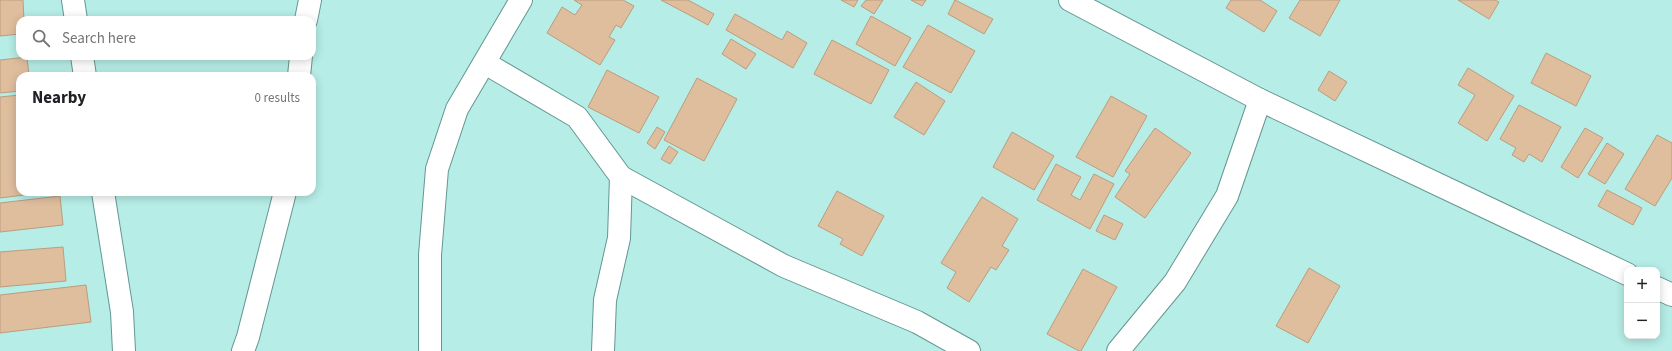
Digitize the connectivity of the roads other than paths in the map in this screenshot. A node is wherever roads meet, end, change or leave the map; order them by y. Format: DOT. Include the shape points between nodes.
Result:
graph roads {
  1 [pos="73,0"];
  2 [pos="310,0"];
  3 [pos="521,0"];
  4 [pos="1070,0"];
  5 [pos="75,16"];
  6 [pos="307,16"];
  7 [pos="83,60"];
  8 [pos="301,60"];
  9 [pos="485,63"];
  10 [pos="84,72"];
  11 [pos="299,72"];
  12 [pos="1260,100"];
  13 [pos="621,177"];
  14 [pos="104,196"];
  15 [pos="284,196"];
  16 [pos="1624,273"];
  17 [pos="1660,289"];
  18 [pos="1672,295"];
  19 [pos="124,351"];
  20 [pos="242,351"];
  21 [pos="430,351"];
  22 [pos="603,351"];
  23 [pos="969,351"];
  24 [pos="1118,351"];
  1 -- 5 [label="street"];
  2 -- 6 [label="street"];
  3 -- 9 [label="street"];
  4 -- 12 [label="street"];
  7 -- 10 [label="street"];
  8 -- 11 [label="street"];
  9 -- 13 [label="street" via="577,117"];
  9 -- 21 [label="street" via="457,109 437,169 430,255"];
  12 -- 16 [label="street"];
  12 -- 24 [label="street" via="1226,196 1175,282"];
  13 -- 22 [label="street" via="619,238 605,300"];
  13 -- 23 [label="street" via="784,266 917,322"];
  14 -- 19 [label="street" via="122,312"];
  15 -- 20 [label="street"];
  17 -- 18 [label="street"];
}
